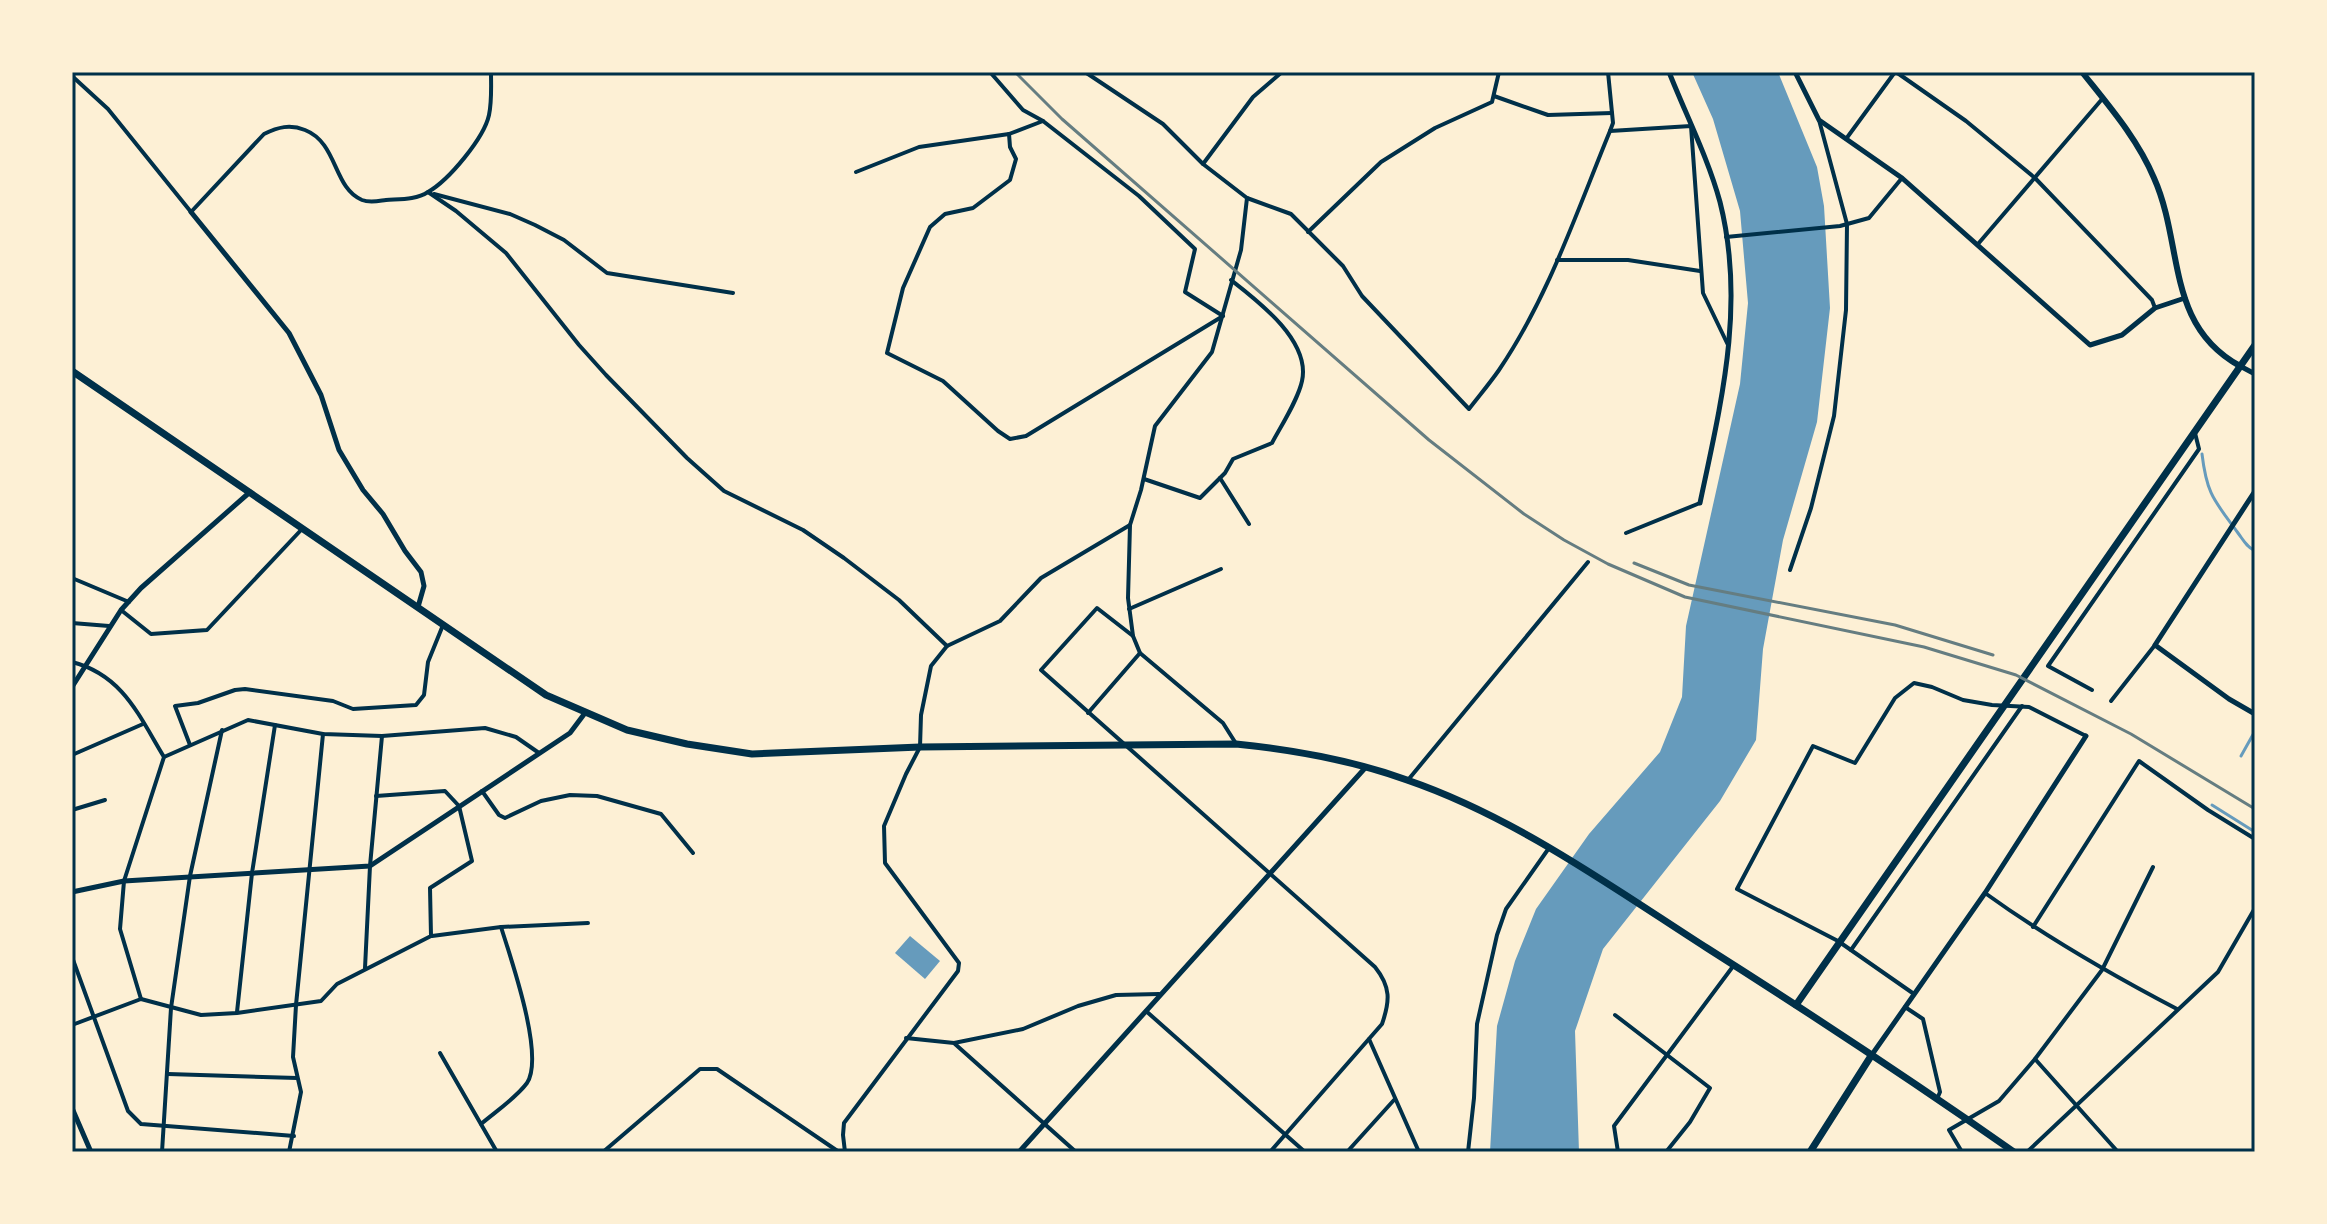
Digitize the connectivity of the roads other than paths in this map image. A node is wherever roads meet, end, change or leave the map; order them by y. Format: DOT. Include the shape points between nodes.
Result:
graph roads {
  1 [pos="491,72"];
  2 [pos="990,72"];
  3 [pos="1085,72"];
  4 [pos="1282,72"];
  5 [pos="1499,72"];
  6 [pos="1608,72"];
  7 [pos="1669,72"];
  8 [pos="1795,72"];
  9 [pos="1896,72"];
  10 [pos="2082,72"];
  11 [pos="72,76"];
  12 [pos="1494,96"];
  13 [pos="2103,98"];
  14 [pos="1612,113"];
  15 [pos="1819,120"];
  16 [pos="1043,121"];
  17 [pos="1691,126"];
  18 [pos="1610,131"];
  19 [pos="1009,134"];
  20 [pos="1846,139"];
  21 [pos="1203,164"];
  22 [pos="856,172"];
  23 [pos="1902,178"];
  24 [pos="2035,178"];
  25 [pos="428,192"];
  26 [pos="1247,198"];
  27 [pos="191,212"];
  28 [pos="1847,224"];
  29 [pos="1308,232"];
  30 [pos="1730,237"];
  31 [pos="1978,244"];
  32 [pos="1557,260"];
  33 [pos="1700,271"];
  34 [pos="1231,280"];
  35 [pos="733,293"];
  36 [pos="2185,298"];
  37 [pos="2155,308"];
  38 [pos="1223,316"];
  39 [pos="2255,345"];
  40 [pos="1729,347"];
  41 [pos="2240,366"];
  42 [pos="72,371"];
  43 [pos="2255,374"];
  44 [pos="2195,433"];
  45 [pos="1220,478"];
  46 [pos="1144,479"];
  47 [pos="2255,491"];
  48 [pos="250,492"];
  49 [pos="1700,503"];
  50 [pos="1249,524"];
  51 [pos="1130,525"];
  52 [pos="302,529"];
  53 [pos="1626,533"];
  54 [pos="1588,562"];
  55 [pos="1221,569"];
  56 [pos="1790,570"];
  57 [pos="72,578"];
  58 [pos="129,602"];
  59 [pos="1129,609"];
  60 [pos="121,610"];
  61 [pos="418,610"];
  62 [pos="72,623"];
  63 [pos="443,625"];
  64 [pos="111,626"];
  65 [pos="1133,636"];
  66 [pos="2155,645"];
  67 [pos="947,646"];
  68 [pos="1140,653"];
  69 [pos="72,662"];
  70 [pos="85,665"];
  71 [pos="72,687"];
  72 [pos="2092,690"];
  73 [pos="2111,701"];
  74 [pos="2022,706"];
  75 [pos="585,713"];
  76 [pos="1088,713"];
  77 [pos="2255,714"];
  78 [pos="144,724"];
  79 [pos="275,725"];
  80 [pos="222,730"];
  81 [pos="323,734"];
  82 [pos="382,736"];
  83 [pos="2086,736"];
  84 [pos="1122,743"];
  85 [pos="1236,744"];
  86 [pos="190,745"];
  87 [pos="920,747"];
  88 [pos="539,753"];
  89 [pos="72,755"];
  90 [pos="164,757"];
  91 [pos="1366,767"];
  92 [pos="1408,780"];
  93 [pos="482,791"];
  94 [pos="376,796"];
  95 [pos="105,800"];
  96 [pos="459,806"];
  97 [pos="72,810"];
  98 [pos="2255,839"];
  99 [pos="1550,849"];
  100 [pos="693,853"];
  101 [pos="370,866"];
  102 [pos="2153,867"];
  103 [pos="311,871"];
  104 [pos="1270,872"];
  105 [pos="252,873"];
  106 [pos="190,876"];
  107 [pos="124,881"];
  108 [pos="72,892"];
  109 [pos="1985,893"];
  110 [pos="2255,908"];
  111 [pos="588,923"];
  112 [pos="501,927"];
  113 [pos="2033,927"];
  114 [pos="431,936"];
  115 [pos="1838,941"];
  116 [pos="1851,950"];
  117 [pos="72,957"];
  118 [pos="1734,965"];
  119 [pos="365,968"];
  120 [pos="2102,970"];
  121 [pos="1161,994"];
  122 [pos="1914,994"];
  123 [pos="141,999"];
  124 [pos="296,1005"];
  125 [pos="1796,1005"];
  126 [pos="1905,1007"];
  127 [pos="171,1008"];
  128 [pos="2177,1009"];
  129 [pos="1146,1011"];
  130 [pos="237,1013"];
  131 [pos="1615,1015"];
  132 [pos="93,1017"];
  133 [pos="72,1025"];
  134 [pos="906,1038"];
  135 [pos="1369,1039"];
  136 [pos="954,1043"];
  137 [pos="440,1053"];
  138 [pos="1667,1055"];
  139 [pos="1871,1056"];
  140 [pos="2035,1059"];
  141 [pos="167,1074"];
  142 [pos="297,1078"];
  143 [pos="1394,1099"];
  144 [pos="1937,1099"];
  145 [pos="2075,1106"];
  146 [pos="72,1108"];
  147 [pos="1969,1120"];
  148 [pos="481,1124"];
  149 [pos="1044,1124"];
  150 [pos="163,1127"];
  151 [pos="1286,1135"];
  152 [pos="294,1136"];
  153 [pos="91,1152"];
  154 [pos="162,1152"];
  155 [pos="289,1152"];
  156 [pos="497,1152"];
  157 [pos="603,1152"];
  158 [pos="839,1152"];
  159 [pos="845,1152"];
  160 [pos="1019,1152"];
  161 [pos="1076,1152"];
  162 [pos="1270,1152"];
  163 [pos="1305,1152"];
  164 [pos="1347,1152"];
  165 [pos="1419,1152"];
  166 [pos="1468,1152"];
  167 [pos="1618,1152"];
  168 [pos="1666,1152"];
  169 [pos="1810,1152"];
  170 [pos="1962,1152"];
  171 [pos="2014,1152"];
  172 [pos="2027,1152"];
  173 [pos="2118,1152"];
  1 -- 25 [label="street" via="489,116 481,136"];
  2 -- 16 [label="street" via="1023,110"];
  3 -- 21 [label="street" via="1163,124"];
  4 -- 21 [label="street" via="1253,97"];
  5 -- 12 [label="street"];
  6 -- 14 [label="street"];
  7 -- 17 [label="street"];
  8 -- 15 [label="street"];
  9 -- 20 [label="street"];
  9 -- 24 [label="street"];
  10 -- 13 [label="main road"];
  11 -- 27 [label="street" via="108,109"];
  12 -- 14 [label="street" via="1548,115"];
  12 -- 29 [label="street" via="1492,102 1435,128 1381,162"];
  13 -- 24 [label="street"];
  13 -- 36 [label="main road" via="2156,181"];
  14 -- 18 [label="street"];
  15 -- 20 [label="street"];
  15 -- 28 [label="street"];
  16 -- 19 [label="street"];
  16 -- 38 [label="street" via="1139,196 1195,249 1185,292"];
  17 -- 18 [label="street"];
  17 -- 30 [label="street"];
  17 -- 33 [label="street"];
  18 -- 32 [label="street"];
  19 -- 22 [label="street" via="919,147"];
  19 -- 38 [label="street" via="1016,159 1010,180 973,208 945,214 930,227 903,288 887,353 943,381 1010,439 1026,436"];
  20 -- 23 [label="street"];
  21 -- 26 [label="street"];
  23 -- 28 [label="street" via="1869,218"];
  23 -- 31 [label="street"];
  24 -- 31 [label="street"];
  24 -- 37 [label="street"];
  25 -- 27 [label="street" via="366,202 346,185 318,135 279,127 264,134"];
  25 -- 35 [label="street" via="535,225 607,273"];
  25 -- 67 [label="street" via="506,253 597,365 724,491 803,530 844,558"];
  26 -- 29 [label="street" via="1291,214"];
  26 -- 34 [label="street" via="1241,250"];
  27 -- 61 [label="street" via="268,305 305,362 339,450 421,572 424,586"];
  28 -- 30 [label="street"];
  28 -- 56 [label="street" via="1846,310 1834,416"];
  29 -- 32 [label="street" via="1469,409 1500,369"];
  30 -- 40 [label="street"];
  31 -- 37 [label="street" via="2090,345 2122,335"];
  32 -- 33 [label="street" via="1628,260"];
  33 -- 40 [label="street" via="1703,293"];
  34 -- 38 [label="street"];
  34 -- 45 [label="street" via="1268,309 1301,354 1302,381 1272,443 1233,459"];
  36 -- 37 [label="street"];
  36 -- 41 [label="main road" via="2203,336"];
  38 -- 46 [label="street" via="1212,352 1155,426"];
  39 -- 41 [label="highway"];
  40 -- 49 [label="street"];
  41 -- 43 [label="street"];
  41 -- 44 [label="highway"];
  42 -- 48 [label="highway"];
  44 -- 72 [label="street" via="2199,449 2048,666"];
  44 -- 115 [label="highway"];
  45 -- 46 [label="street" via="1200,498"];
  45 -- 50 [label="street"];
  46 -- 51 [label="street"];
  47 -- 66 [label="street"];
  48 -- 52 [label="highway"];
  48 -- 58 [label="street"];
  49 -- 53 [label="street"];
  51 -- 59 [label="street"];
  51 -- 67 [label="street" via="1041,578 1000,621"];
  52 -- 60 [label="street" via="207,630 151,634"];
  52 -- 61 [label="highway"];
  54 -- 92 [label="street"];
  55 -- 59 [label="street"];
  57 -- 58 [label="street"];
  58 -- 60 [label="street"];
  59 -- 65 [label="street"];
  60 -- 64 [label="street"];
  61 -- 63 [label="highway"];
  62 -- 64 [label="street"];
  63 -- 75 [label="highway" via="546,695"];
  63 -- 86 [label="street" via="428,662 424,695 416,705 353,709 333,701 235,690 175,706"];
  64 -- 70 [label="street"];
  65 -- 68 [label="street"];
  65 -- 76 [label="street" via="1097,608 1041,670"];
  66 -- 73 [label="street"];
  66 -- 77 [label="street"];
  67 -- 87 [label="street" via="931,666"];
  68 -- 76 [label="street"];
  68 -- 85 [label="street" via="1223,723"];
  69 -- 70 [label="street"];
  70 -- 71 [label="street"];
  70 -- 78 [label="street" via="117,683"];
  74 -- 83 [label="street"];
  74 -- 115 [label="street" via="1963,700 1914,683 1895,698 1855,763 1813,746 1737,889"];
  74 -- 116 [label="street"];
  75 -- 87 [label="highway" via="627,730 752,754"];
  75 -- 88 [label="street" via="570,733"];
  76 -- 84 [label="street"];
  78 -- 89 [label="street"];
  78 -- 90 [label="street"];
  79 -- 80 [label="street" via="248,720"];
  79 -- 81 [label="street"];
  79 -- 105 [label="street"];
  80 -- 86 [label="street"];
  80 -- 106 [label="street"];
  81 -- 82 [label="street"];
  81 -- 103 [label="street"];
  82 -- 88 [label="street" via="485,728 516,737"];
  82 -- 94 [label="street"];
  83 -- 109 [label="street"];
  84 -- 85 [label="highway"];
  84 -- 87 [label="highway"];
  84 -- 104 [label="street"];
  85 -- 91 [label="highway"];
  86 -- 90 [label="street"];
  87 -- 134 [label="street" via="884,826 885,863 959,963"];
  88 -- 93 [label="street"];
  90 -- 107 [label="street"];
  91 -- 92 [label="highway"];
  91 -- 104 [label="street"];
  92 -- 99 [label="highway"];
  93 -- 96 [label="street"];
  93 -- 100 [label="street" via="505,818 541,801 570,795 597,796 661,814"];
  94 -- 96 [label="street" via="445,791"];
  94 -- 101 [label="street"];
  95 -- 97 [label="street"];
  96 -- 101 [label="street"];
  96 -- 114 [label="street" via="472,861 430,888"];
  98 -- 113 [label="street" via="2139,761"];
  99 -- 118 [label="highway"];
  99 -- 166 [label="street" via="1506,909 1497,935 1477,1024"];
  101 -- 103 [label="street"];
  101 -- 119 [label="street"];
  102 -- 120 [label="street"];
  103 -- 105 [label="street"];
  103 -- 124 [label="street"];
  104 -- 121 [label="street"];
  104 -- 135 [label="street" via="1385,980 1389,1005"];
  105 -- 106 [label="street"];
  105 -- 130 [label="street"];
  106 -- 107 [label="street"];
  106 -- 127 [label="street"];
  107 -- 108 [label="street"];
  107 -- 123 [label="street" via="120,929"];
  109 -- 113 [label="street"];
  109 -- 122 [label="street"];
  110 -- 128 [label="street" via="2218,972"];
  111 -- 112 [label="street"];
  112 -- 114 [label="street"];
  112 -- 148 [label="street" via="522,998 533,1067 527,1084"];
  113 -- 120 [label="street"];
  114 -- 119 [label="street"];
  115 -- 116 [label="street"];
  115 -- 125 [label="highway"];
  116 -- 122 [label="street"];
  117 -- 132 [label="street"];
  118 -- 125 [label="highway"];
  118 -- 138 [label="street"];
  119 -- 124 [label="street" via="321,1001"];
  120 -- 128 [label="street"];
  120 -- 140 [label="street"];
  121 -- 129 [label="street"];
  121 -- 136 [label="street" via="1116,995 1023,1029"];
  122 -- 126 [label="street"];
  123 -- 127 [label="street"];
  123 -- 132 [label="street"];
  124 -- 130 [label="street"];
  124 -- 142 [label="street"];
  125 -- 139 [label="highway"];
  126 -- 139 [label="street"];
  126 -- 144 [label="street" via="1923,1019 1940,1092"];
  127 -- 130 [label="street" via="201,1015"];
  127 -- 141 [label="street"];
  128 -- 145 [label="street"];
  129 -- 149 [label="street"];
  129 -- 151 [label="street"];
  131 -- 138 [label="street"];
  132 -- 133 [label="street"];
  132 -- 150 [label="street" via="128,1111 141,1124"];
  134 -- 136 [label="street"];
  134 -- 159 [label="street" via="844,1123"];
  135 -- 143 [label="street"];
  135 -- 151 [label="street"];
  136 -- 149 [label="street"];
  137 -- 148 [label="street"];
  138 -- 167 [label="street" via="1614,1126"];
  138 -- 168 [label="street" via="1710,1088"];
  139 -- 144 [label="highway"];
  139 -- 169 [label="highway"];
  140 -- 145 [label="street"];
  140 -- 147 [label="street" via="1999,1101"];
  141 -- 142 [label="street"];
  141 -- 150 [label="street"];
  142 -- 152 [label="street" via="301,1092"];
  143 -- 164 [label="street"];
  143 -- 165 [label="street"];
  144 -- 147 [label="highway"];
  145 -- 172 [label="street"];
  145 -- 173 [label="street"];
  146 -- 153 [label="street"];
  147 -- 170 [label="street" via="1949,1130"];
  147 -- 171 [label="highway"];
  148 -- 156 [label="street"];
  149 -- 160 [label="street"];
  149 -- 161 [label="street"];
  150 -- 152 [label="street"];
  150 -- 154 [label="street"];
  151 -- 162 [label="street"];
  151 -- 163 [label="street"];
  152 -- 155 [label="street"];
  157 -- 158 [label="street" via="700,1069 717,1069"];
}
